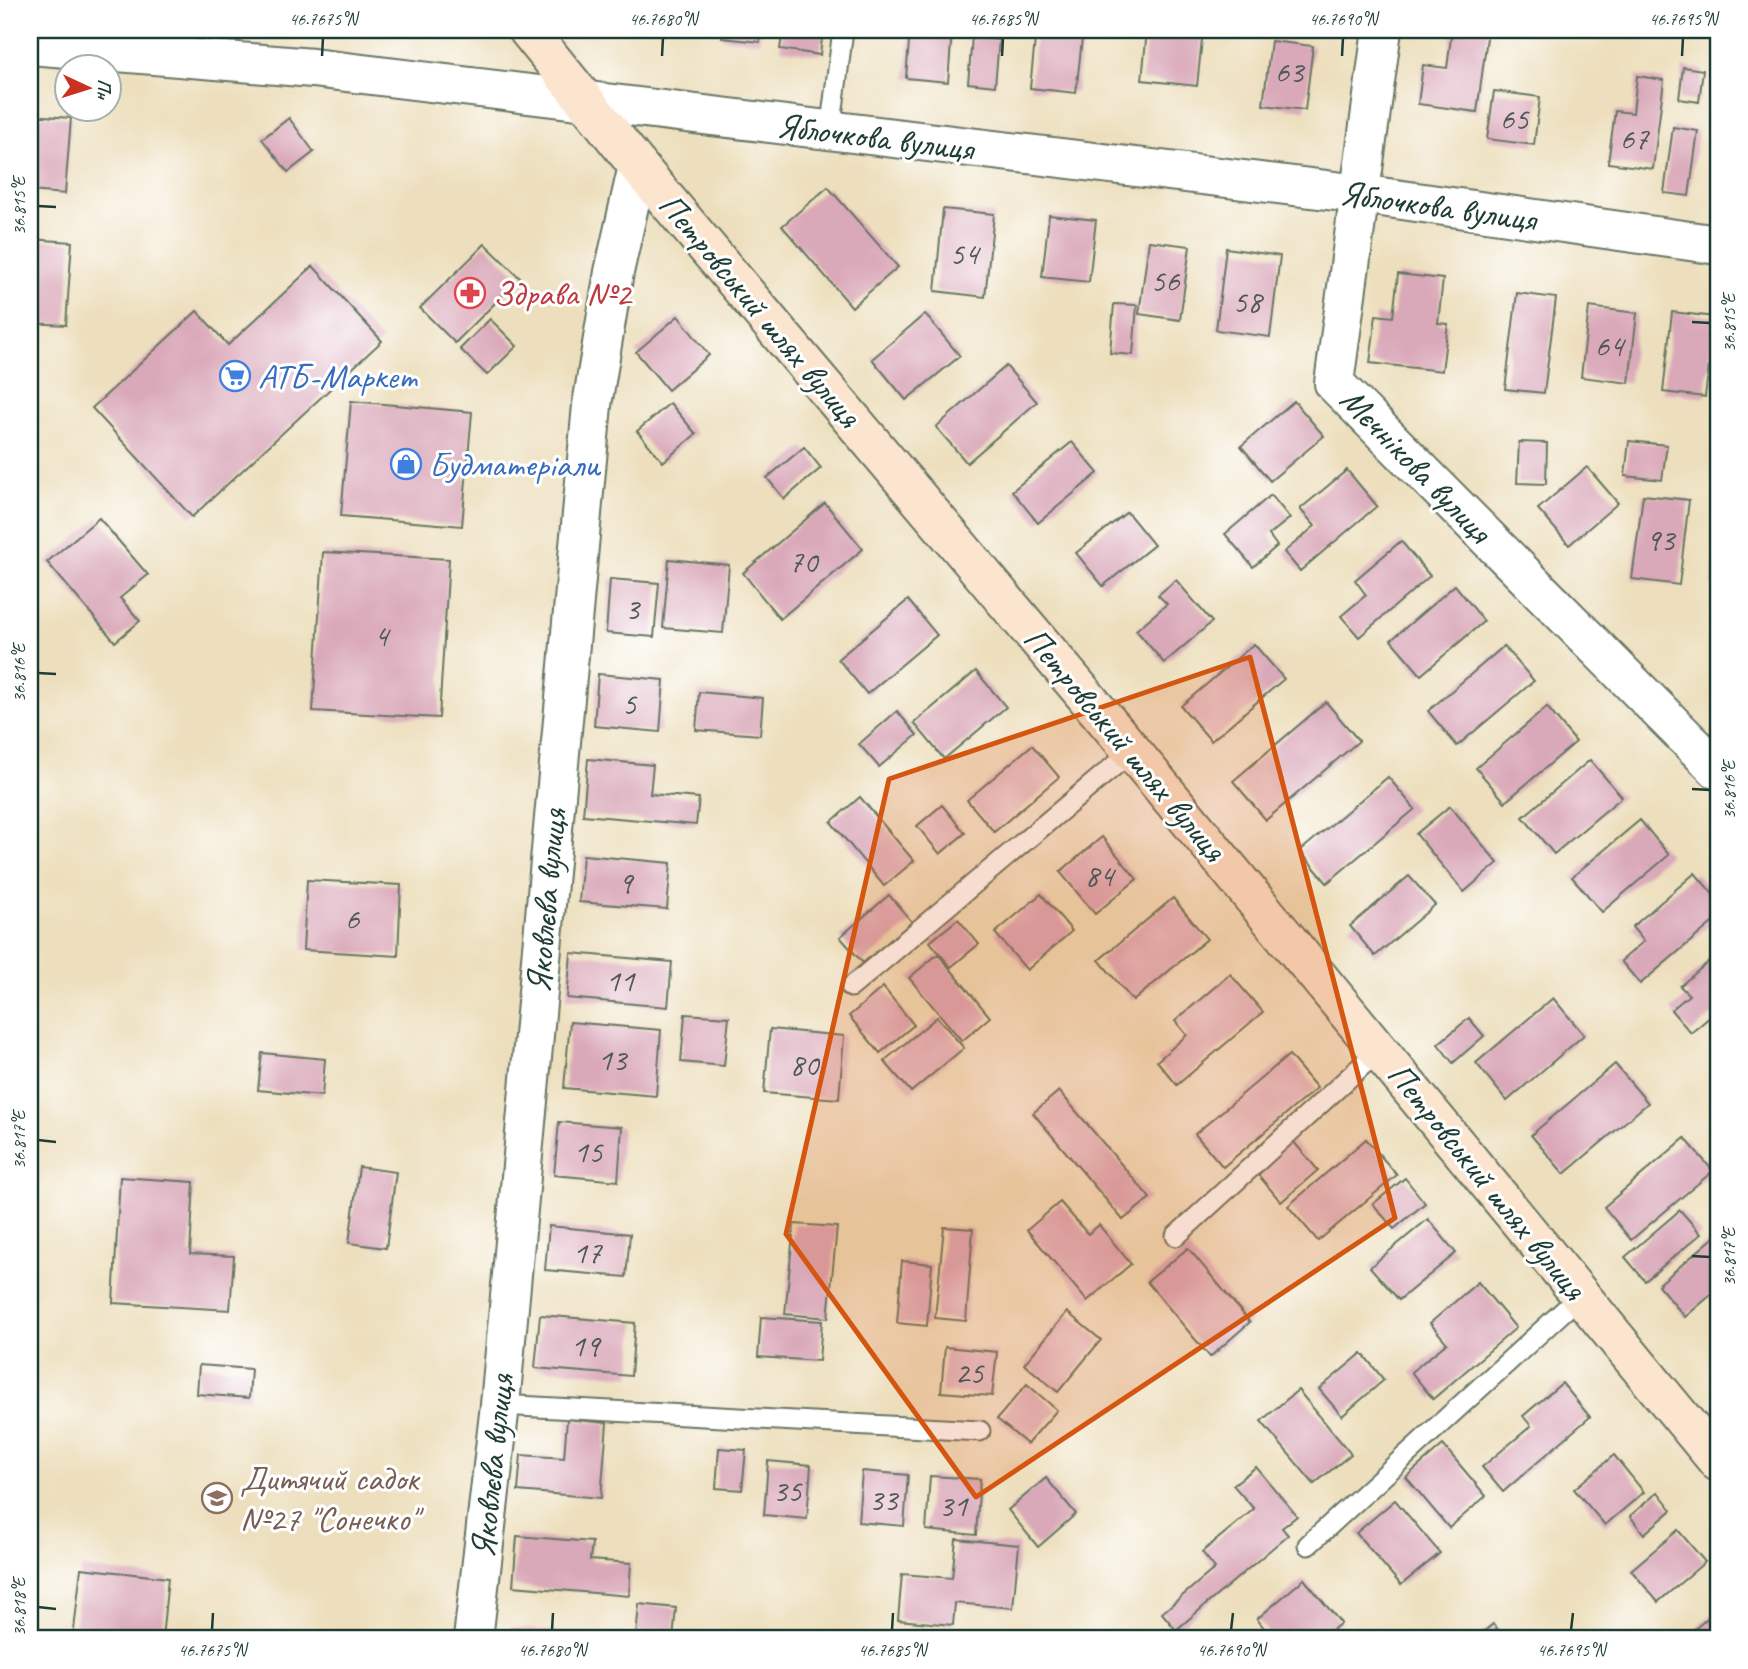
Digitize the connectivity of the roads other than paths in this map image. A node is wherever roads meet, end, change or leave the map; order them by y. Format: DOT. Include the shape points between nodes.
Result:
graph roads {
  1 [pos="528,30"];
  2 [pos="843,30"];
  3 [pos="1382,30"];
  4 [pos="30,45"];
  5 [pos="585,101"];
  6 [pos="830,132"];
  7 [pos="638,166"];
  8 [pos="1360,194"];
  9 [pos="1718,245"];
  10 [pos="1132,751"];
  11 [pos="1718,771"];
  12 [pos="851,987"];
  13 [pos="1379,1050"];
  14 [pos="1176,1236"];
  15 [pos="1581,1295"];
  16 [pos="500,1405"];
  17 [pos="980,1431"];
  18 [pos="1718,1462"];
  19 [pos="1308,1545"];
  20 [pos="473,1639"];
  1 -- 5 [label="street, Петровський шлях вулиця"];
  2 -- 6 [label="lane"];
  3 -- 8 [label="street, Мєчнікова вулиця"];
  4 -- 5 [label="street, Яблочкова вулиця" via="313,68"];
  5 -- 6 [label="street, Яблочкова вулиця"];
  5 -- 7 [label="street, Петровський шлях вулиця"];
  6 -- 8 [label="street, Яблочкова вулиця"];
  7 -- 10 [label="street, Петровський шлях вулиця"];
  7 -- 16 [label="street, Яковлєва вулиця" via="614,272 592,405"];
  8 -- 9 [label="street, Яблочкова вулиця"];
  8 -- 11 [label="street, Мєчнікова вулиця" via="1334,383"];
  10 -- 12 [label="lane"];
  10 -- 13 [label="street, Петровський шлях вулиця"];
  13 -- 14 [label="lane"];
  13 -- 15 [label="street, Петровський шлях вулиця"];
  15 -- 18 [label="street, Петровський шлях вулиця"];
  15 -- 19 [label="lane"];
  16 -- 17 [label="lane"];
  16 -- 20 [label="street, Яковлєва вулиця"];
}
